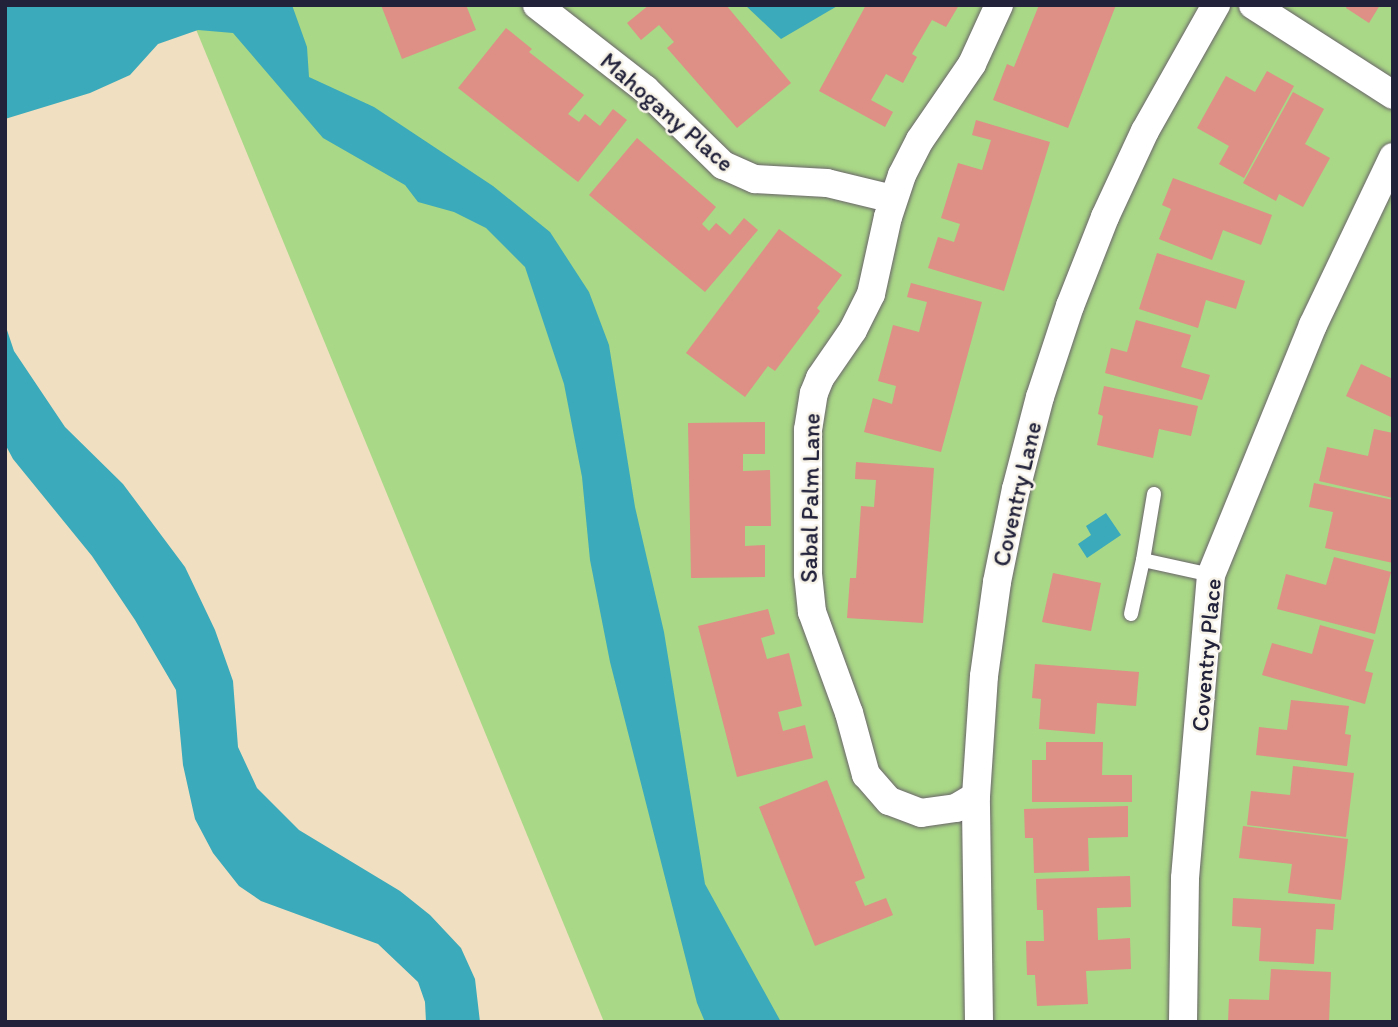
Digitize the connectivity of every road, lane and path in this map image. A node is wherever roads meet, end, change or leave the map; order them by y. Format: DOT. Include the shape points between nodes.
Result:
graph roads {
  1 [pos="537,5"];
  2 [pos="999,5"];
  3 [pos="1216,5"];
  4 [pos="1253,5"];
  5 [pos="1393,95"];
  6 [pos="1393,157"];
  7 [pos="893,199"];
  8 [pos="1154,494"];
  9 [pos="1143,560"];
  10 [pos="1211,575"];
  11 [pos="1131,614"];
  12 [pos="976,796"];
  13 [pos="979,1022"];
  14 [pos="1183,1022"];
  1 -- 7 [label="street, Mahogany Place" via="645,89 723,165 755,179 827,183"];
  2 -- 7 [label="street, Sabal Palm Lane" via="972,64 920,140"];
  3 -- 12 [label="street, Coventry Lane" via="1145,131 1105,217 1040,397 998,582 984,676"];
  4 -- 5 [label="street"];
  6 -- 10 [label="street, Coventry Place" via="1314,326"];
  7 -- 12 [label="street, Sabal Palm Lane" via="871,294 820,378 810,413 808,594 866,775 876,789 897,805 922,813 956,808"];
  8 -- 9 [label="lane"];
  9 -- 10 [label="lane"];
  9 -- 11 [label="lane"];
  10 -- 14 [label="street, Coventry Place" via="1185,878"];
  12 -- 13 [label="street, Coventry Lane"];
}
